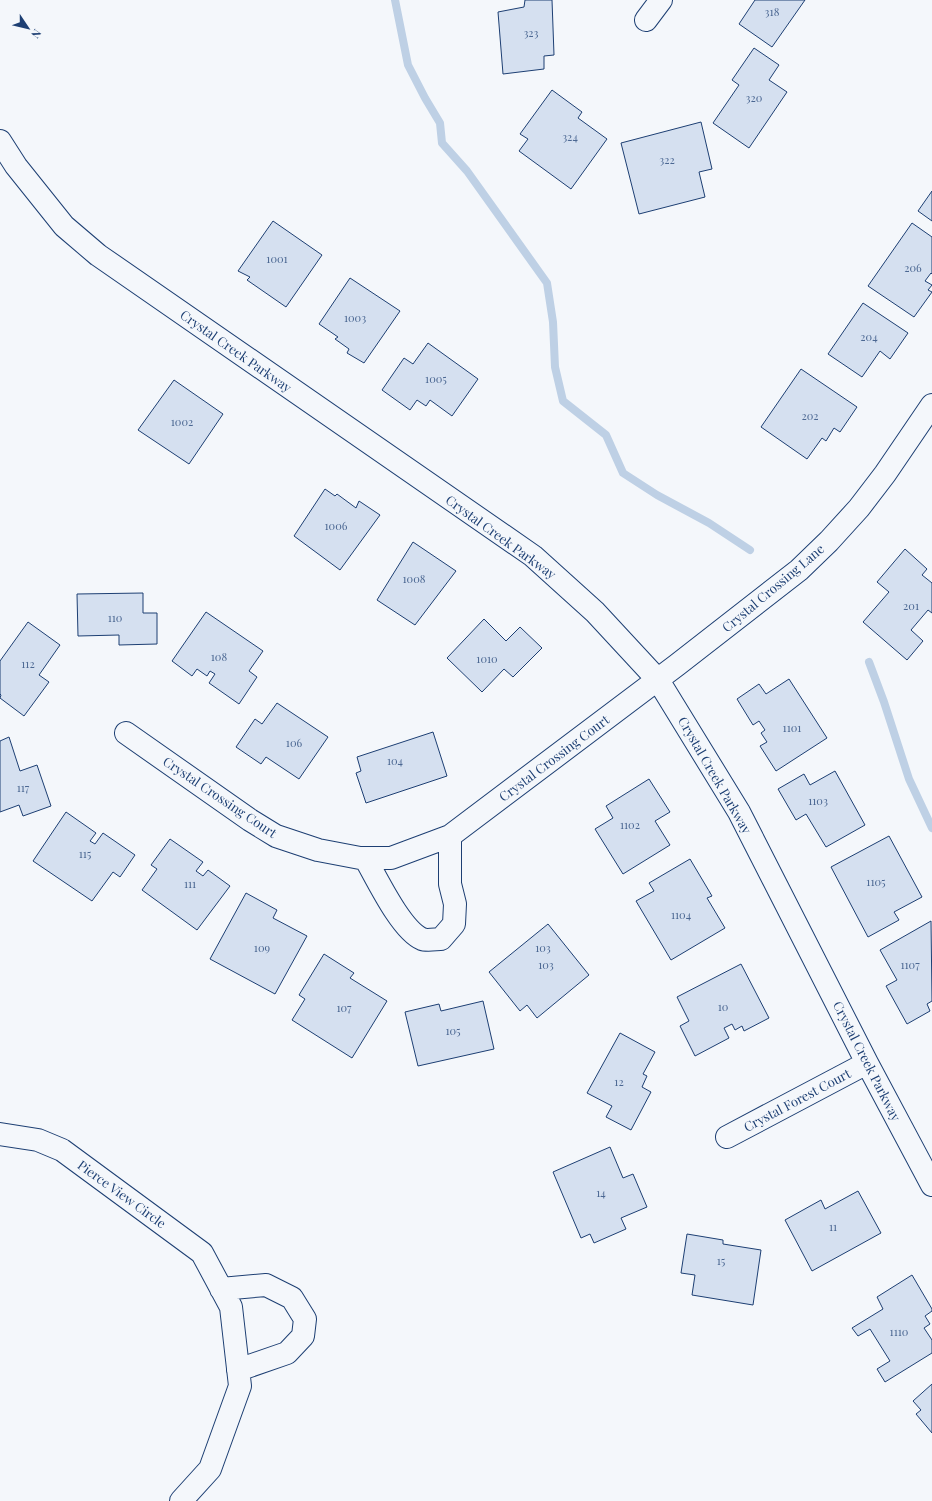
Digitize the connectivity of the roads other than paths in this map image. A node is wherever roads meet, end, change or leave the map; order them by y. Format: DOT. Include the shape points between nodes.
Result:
graph roads {
  1 [pos="661,0"];
  2 [pos="646,20"];
  3 [pos="0,140"];
  4 [pos="932,405"];
  5 [pos="658,680"];
  6 [pos="126,733"];
  7 [pos="450,836"];
  8 [pos="365,858"];
  9 [pos="868,1063"];
  10 [pos="0,1134"];
  11 [pos="727,1137"];
  12 [pos="932,1185"];
  13 [pos="221,1289"];
  14 [pos="238,1370"];
  15 [pos="181,1501"];
  1 -- 2 [label="street"];
  3 -- 5 [label="street, Crystal Creek Parkway" via="16,166 64,226 98,255 533,556 595,612"];
  4 -- 5 [label="street, Crystal Crossing Lane" via="885,474 829,541 799,570"];
  5 -- 7 [label="street, Crystal Crossing Court"];
  5 -- 9 [label="street, Crystal Creek Parkway" via="739,812"];
  6 -- 8 [label="street, Crystal Crossing Court" via="276,836 318,850"];
  7 -- 8 [label="street, Crystal Crossing Court" via="391,858"];
  7 -- 8 [label="street" via="450,884 455,904 454,924 441,939 423,940 409,929 397,914"];
  9 -- 11 [label="street, Crystal Forest Court"];
  9 -- 12 [label="street, Crystal Creek Parkway"];
  10 -- 13 [label="street, Pierce View Circle" via="38,1140 62,1150 202,1253"];
  13 -- 14 [label="street, Pierce View Circle" via="230,1307"];
  13 -- 14 [label="street" via="266,1285 292,1298 305,1319 303,1336 287,1353"];
  14 -- 15 [label="street, Pierce View Circle" via="240,1386 210,1469"];
}
